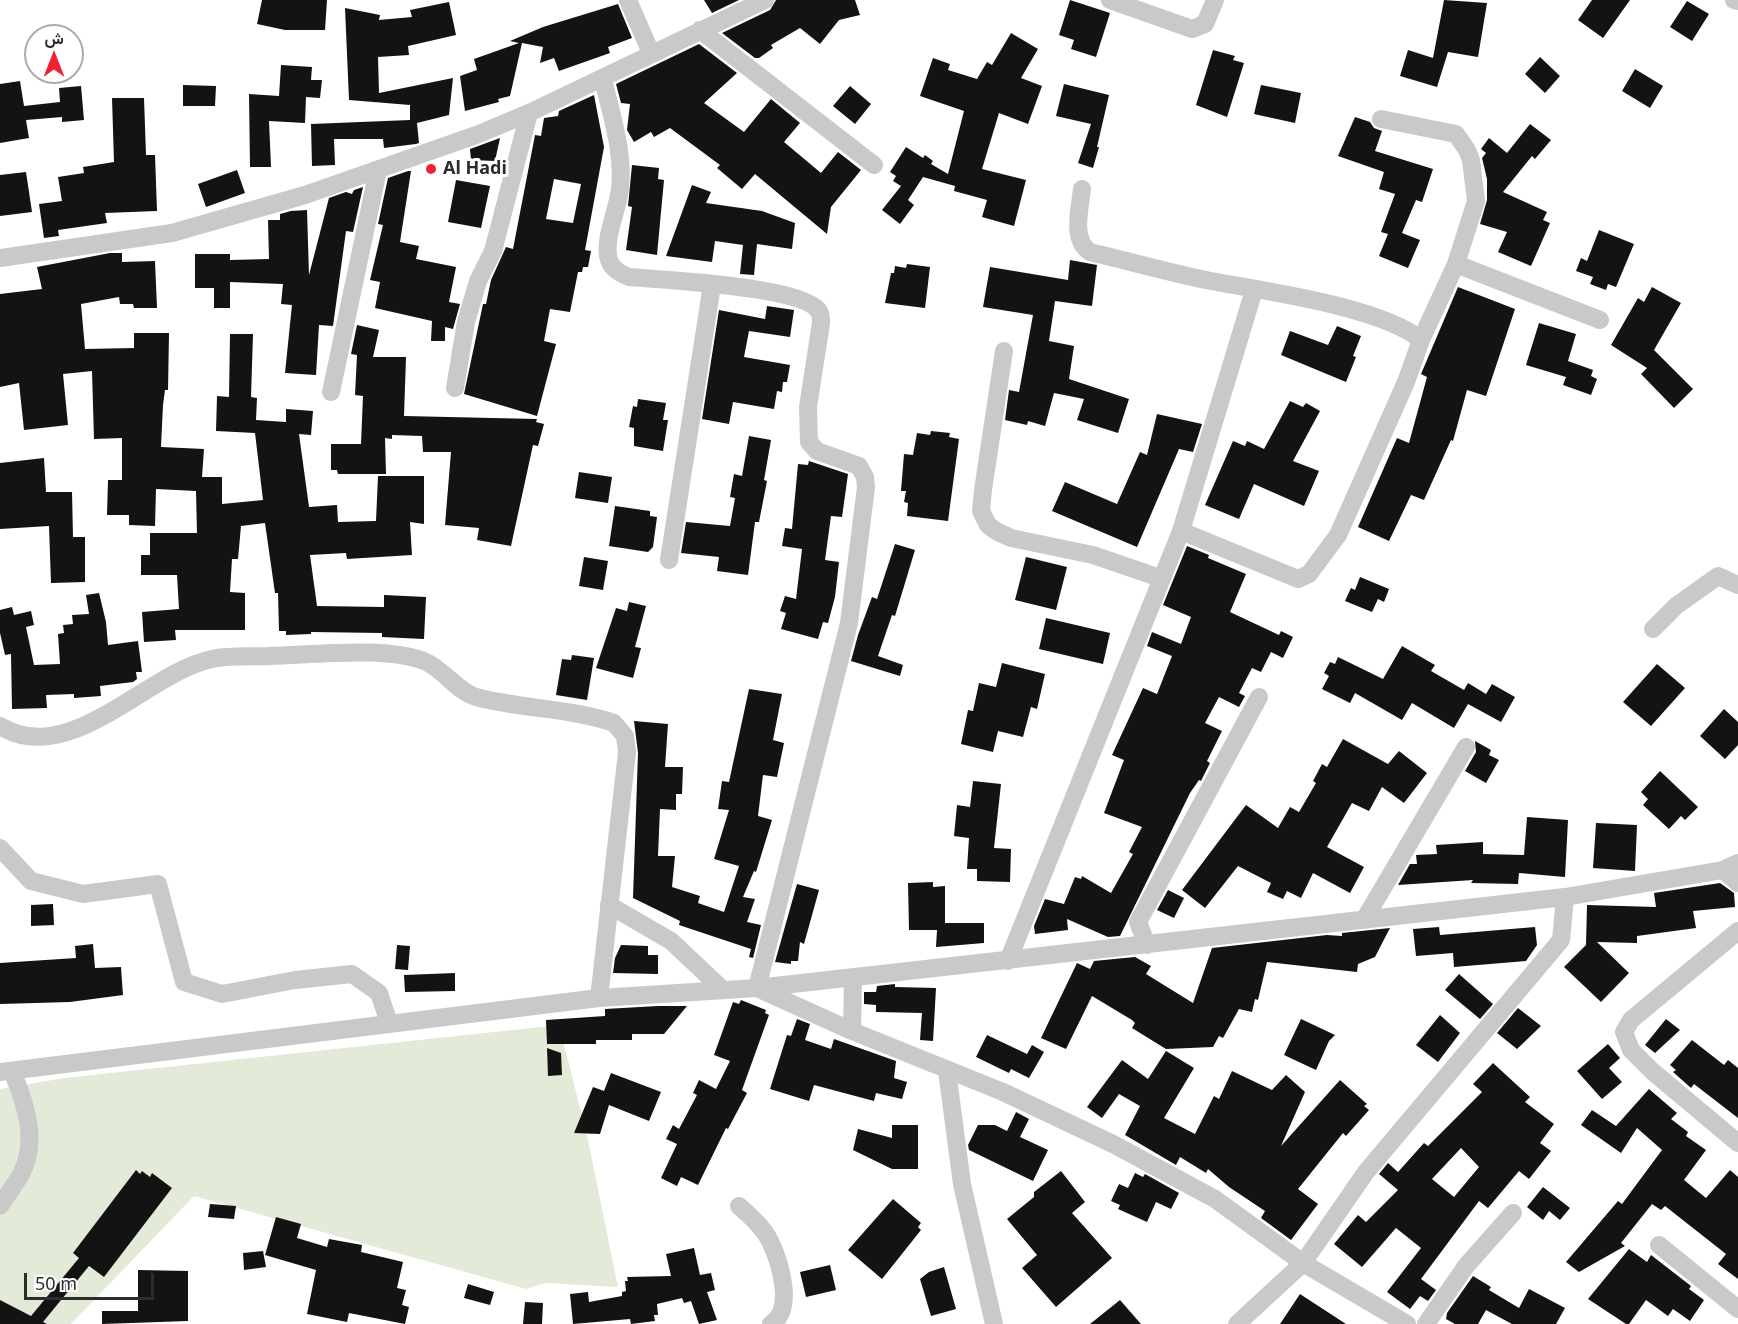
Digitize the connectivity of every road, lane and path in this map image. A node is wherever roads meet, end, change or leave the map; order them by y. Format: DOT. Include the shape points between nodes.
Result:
graph roads {
  1 [pos="628,0"];
  2 [pos="765,0"];
  3 [pos="1110,0"];
  4 [pos="1215,0"];
  5 [pos="700,30"];
  6 [pos="651,53"];
  7 [pos="603,79"];
  8 [pos="529,112"];
  9 [pos="1381,119"];
  10 [pos="874,165"];
  11 [pos="378,170"];
  12 [pos="1082,189"];
  13 [pos="0,258"];
  14 [pos="1456,264"];
  15 [pos="711,285"];
  16 [pos="1254,290"];
  17 [pos="1600,320"];
  18 [pos="1421,340"];
  19 [pos="1004,351"];
  20 [pos="455,388"];
  21 [pos="331,393"];
  22 [pos="1181,531"];
  23 [pos="669,560"];
  24 [pos="1160,578"];
  25 [pos="1738,585"];
  26 [pos="1653,629"];
  27 [pos="1259,697"];
  28 [pos="0,726"];
  29 [pos="1466,747"];
  30 [pos="0,848"];
  31 [pos="1731,866"];
  32 [pos="1738,883"];
  33 [pos="1565,897"];
  34 [pos="609,905"];
  35 [pos="1364,920"];
  36 [pos="1738,932"];
  37 [pos="1147,945"];
  38 [pos="1008,960"];
  39 [pos="853,977"];
  40 [pos="721,988"];
  41 [pos="757,988"];
  42 [pos="599,998"];
  43 [pos="390,1023"];
  44 [pos="852,1031"];
  45 [pos="6,1071"];
  46 [pos="947,1071"];
  47 [pos="1738,1143"];
  48 [pos="0,1206"];
  49 [pos="739,1206"];
  50 [pos="1513,1213"];
  51 [pos="1659,1245"];
  52 [pos="1303,1263"];
  53 [pos="1738,1309"];
  54 [pos="771,1324"];
  55 [pos="994,1324"];
  56 [pos="1237,1324"];
  57 [pos="1407,1324"];
  58 [pos="1426,1324"];
  1 -- 6 [label="street"];
  2 -- 5 [label="street"];
  3 -- 4 [label="street" via="1192,29 1205,24"];
  5 -- 6 [label="street"];
  5 -- 10 [label="street"];
  6 -- 7 [label="street"];
  7 -- 8 [label="street"];
  7 -- 15 [label="street" via="621,172 608,247 612,266 629,277"];
  8 -- 11 [label="street"];
  8 -- 20 [label="street" via="494,251 478,282 466,322"];
  9 -- 14 [label="street" via="1456,134 1467,150 1476,201"];
  11 -- 13 [label="street" via="182,231"];
  11 -- 21 [label="street"];
  12 -- 16 [label="street" via="1079,237 1082,247 1090,252"];
  14 -- 17 [label="street"];
  14 -- 18 [label="street"];
  15 -- 23 [label="street"];
  15 -- 41 [label="street" via="787,296 819,311 820,342 808,407 809,442 817,451 859,466 866,477 849,623"];
  16 -- 18 [label="street" via="1332,305 1391,323"];
  16 -- 22 [label="street"];
  18 -- 22 [label="street" via="1338,535 1310,574 1291,578"];
  19 -- 24 [label="street" via="981,511 988,525 1011,537 1093,555"];
  22 -- 24 [label="street"];
  24 -- 38 [label="street"];
  25 -- 26 [label="street" via="1718,576 1676,606"];
  27 -- 37 [label="street" via="1138,922"];
  28 -- 34 [label="street" via="32,735 62,733 100,718 184,669 213,658 372,654 422,660 473,696 609,721 622,730 627,752"];
  29 -- 35 [label="street"];
  30 -- 43 [label="street" via="31,881 83,894 158,884 184,982 222,994 352,974 379,993"];
  31 -- 32 [label="street"];
  31 -- 33 [label="street"];
  33 -- 35 [label="street"];
  33 -- 52 [label="street" via="1561,940 1366,1172"];
  34 -- 40 [label="street" via="678,946"];
  34 -- 42 [label="street"];
  35 -- 37 [label="street"];
  36 -- 47 [label="street" via="1631,1020 1624,1032 1627,1044 1652,1071"];
  37 -- 38 [label="street"];
  38 -- 39 [label="street"];
  39 -- 41 [label="street"];
  39 -- 44 [label="street"];
  40 -- 41 [label="street"];
  40 -- 42 [label="street"];
  41 -- 44 [label="street"];
  42 -- 43 [label="street"];
  43 -- 45 [label="street"];
  44 -- 46 [label="street"];
  45 -- 48 [label="street" via="28,1113 28,1142 22,1173"];
  46 -- 52 [label="street" via="1003,1092 1113,1144 1215,1199"];
  46 -- 55 [label="street" via="962,1184"];
  49 -- 54 [label="street" via="757,1223 777,1259 783,1309"];
  50 -- 58 [label="street" via="1467,1266"];
  51 -- 53 [label="street"];
  52 -- 56 [label="street"];
  52 -- 57 [label="street"];
}
